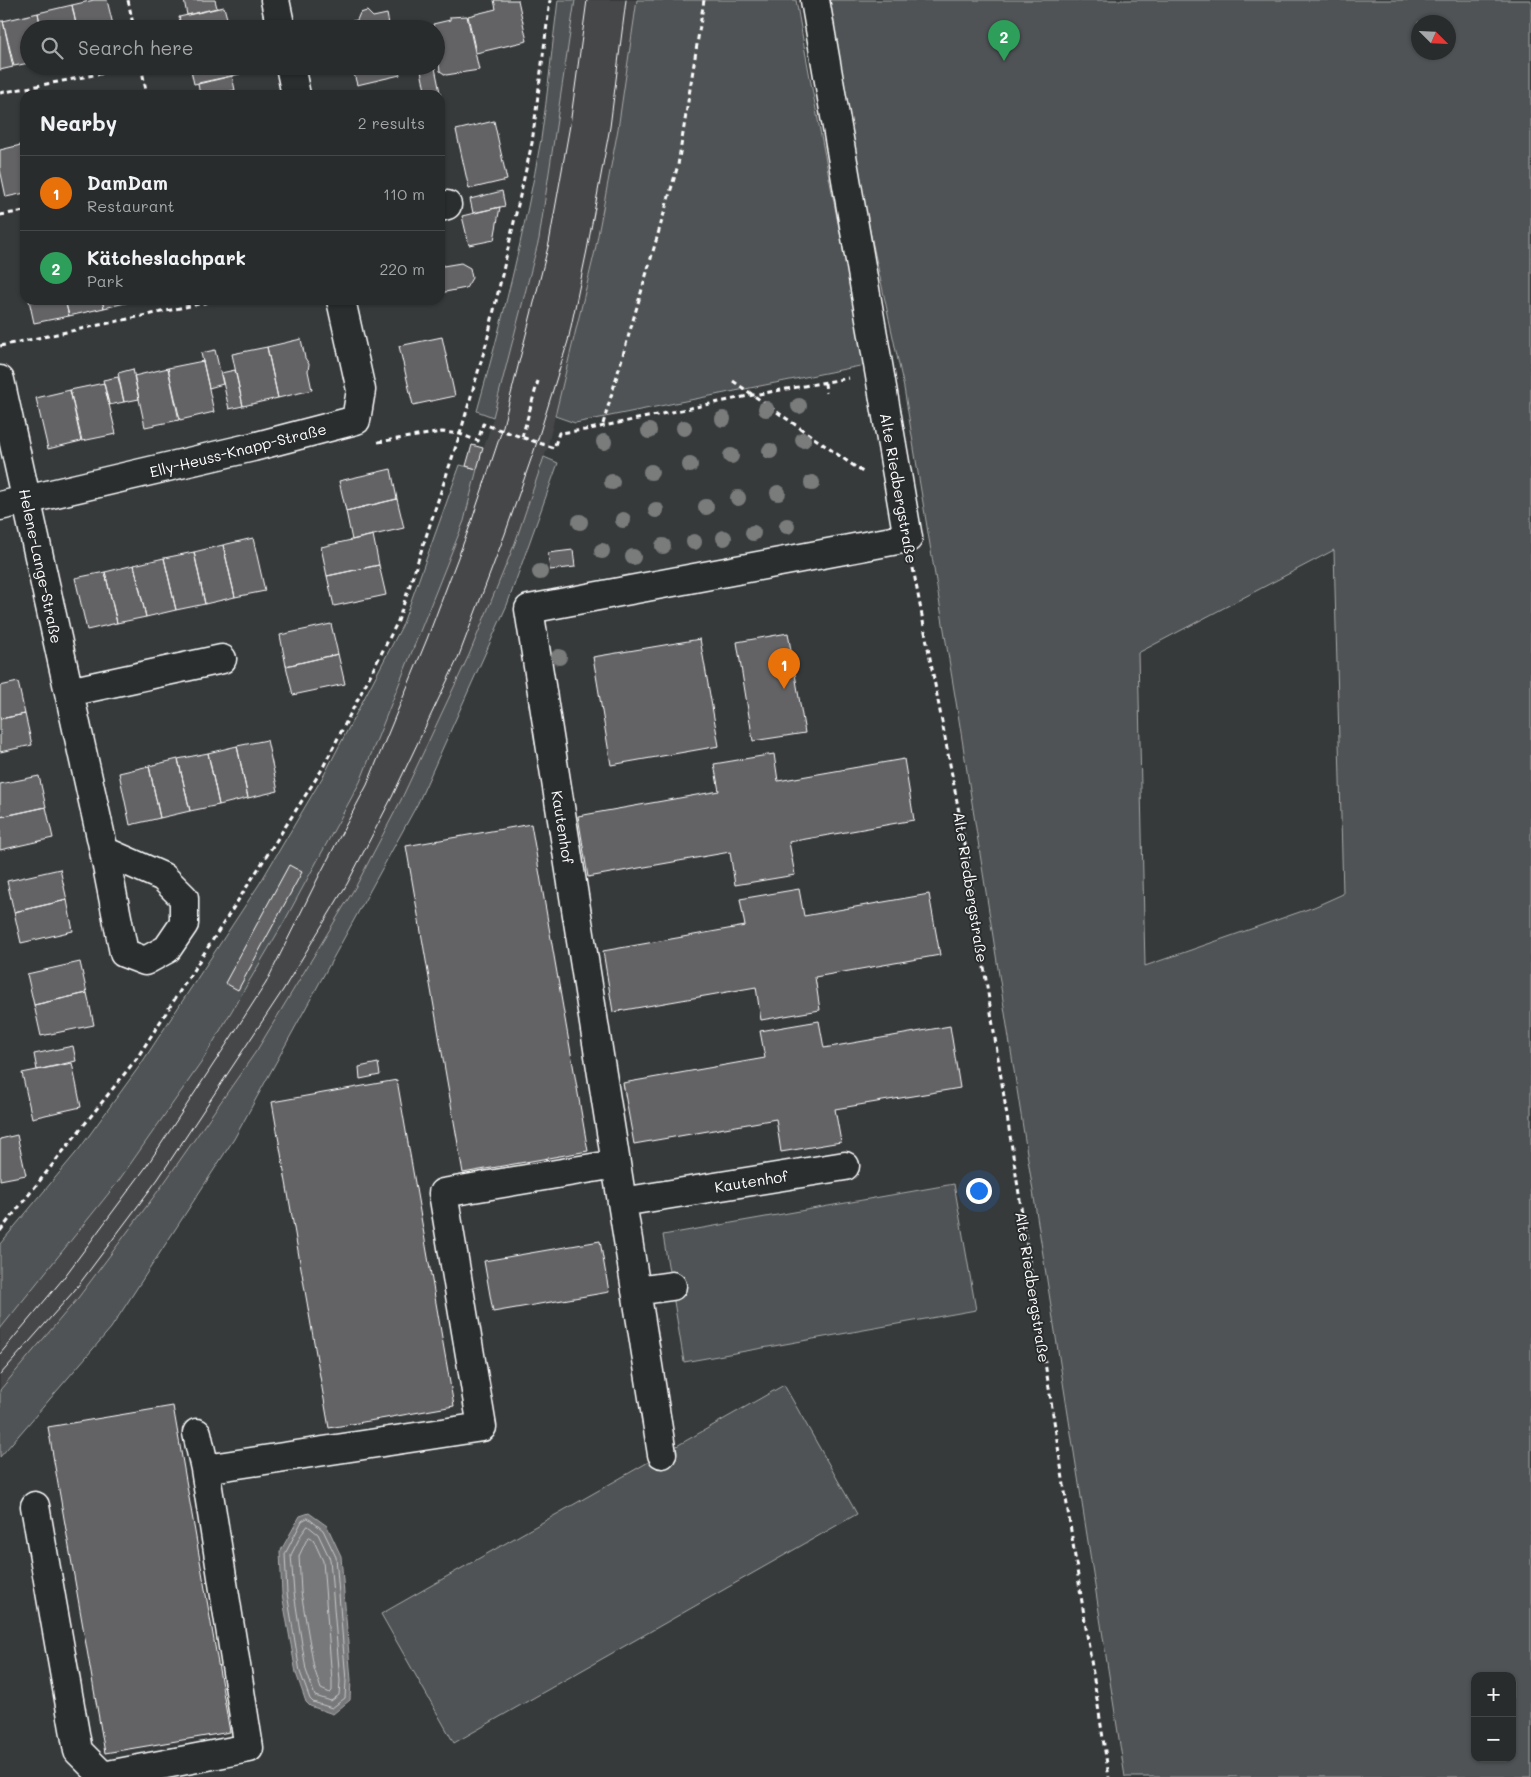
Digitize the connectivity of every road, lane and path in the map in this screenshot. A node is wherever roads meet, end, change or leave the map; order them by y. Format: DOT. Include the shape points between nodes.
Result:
graph roads {
  1 [pos="128,0"];
  2 [pos="275,0"];
  3 [pos="550,0"];
  4 [pos="704,0"];
  5 [pos="815,0"];
  6 [pos="132,20"];
  7 [pos="279,20"];
  8 [pos="94,75"];
  9 [pos="143,75"];
  10 [pos="292,75"];
  11 [pos="146,90"];
  12 [pos="295,90"];
  13 [pos="0,93"];
  14 [pos="20,212"];
  15 [pos="0,215"];
  16 [pos="192,305"];
  17 [pos="342,305"];
  18 [pos="0,346"];
  19 [pos="878,372"];
  20 [pos="0,380"];
  21 [pos="538,381"];
  22 [pos="734,381"];
  23 [pos="825,383"];
  24 [pos="826,393"];
  25 [pos="753,395"];
  26 [pos="356,420"];
  27 [pos="603,424"];
  28 [pos="460,434"];
  29 [pos="522,437"];
  30 [pos="900,497"];
  31 [pos="26,501"];
  32 [pos="0,506"];
  33 [pos="908,538"];
  34 [pos="222,660"];
  35 [pos="68,692"];
  36 [pos="104,851"];
  37 [pos="616,1164"];
  38 [pos="845,1166"];
  39 [pos="622,1202"];
  40 [pos="0,1231"];
  41 [pos="672,1286"];
  42 [pos="636,1291"];
  43 [pos="197,1433"];
  44 [pos="662,1454"];
  45 [pos="205,1469"];
  46 [pos="35,1506"];
  47 [pos="1108,1777"];
  1 -- 6 [label="path"];
  2 -- 7 [label="street"];
  3 -- 28 [label="path" via="532,143 487,341"];
  4 -- 27 [label="path" via="678,165"];
  5 -- 19 [label="street, Alte Riedbergstraße"];
  8 -- 13 [label="path"];
  9 -- 11 [label="path"];
  10 -- 12 [label="street"];
  14 -- 15 [label="path"];
  16 -- 18 [label="path"];
  17 -- 26 [label="street" via="361,390"];
  19 -- 23 [label="path"];
  19 -- 30 [label="street, Alte Riedbergstraße"];
  20 -- 31 [label="street, Helene-Lange-Straße"];
  21 -- 29 [label="path"];
  22 -- 25 [label="path"];
  23 -- 24 [label="path"];
  23 -- 25 [label="path"];
  25 -- 27 [label="path"];
  25 -- 30 [label="path"];
  26 -- 28 [label="path" via="369,444 442,432"];
  26 -- 31 [label="street, Elly-Heuss-Knapp-Straße"];
  27 -- 29 [label="path" via="559,433 554,448"];
  28 -- 29 [label="path" via="478,441 484,424"];
  28 -- 40 [label="path" via="398,621 321,771 138,1058"];
  30 -- 33 [label="street, Alte Riedbergstraße"];
  31 -- 32 [label="street, Elly-Heuss-Knapp-Straße"];
  31 -- 35 [label="street, Helene-Lange-Straße"];
  33 -- 37 [label="street, Kautenhof" via="529,609"];
  33 -- 47 [label="path, Alte Riedbergstraße" via="965,844"];
  34 -- 35 [label="street"];
  35 -- 36 [label="street, Helene-Lange-Straße"];
  37 -- 39 [label="street, Kautenhof"];
  37 -- 45 [label="street" via="443,1193 482,1427"];
  38 -- 39 [label="street, Kautenhof"];
  39 -- 42 [label="street"];
  41 -- 42 [label="street"];
  42 -- 44 [label="street"];
  43 -- 45 [label="street"];
  45 -- 46 [label="street" via="249,1748 103,1776 78,1751"];
}
